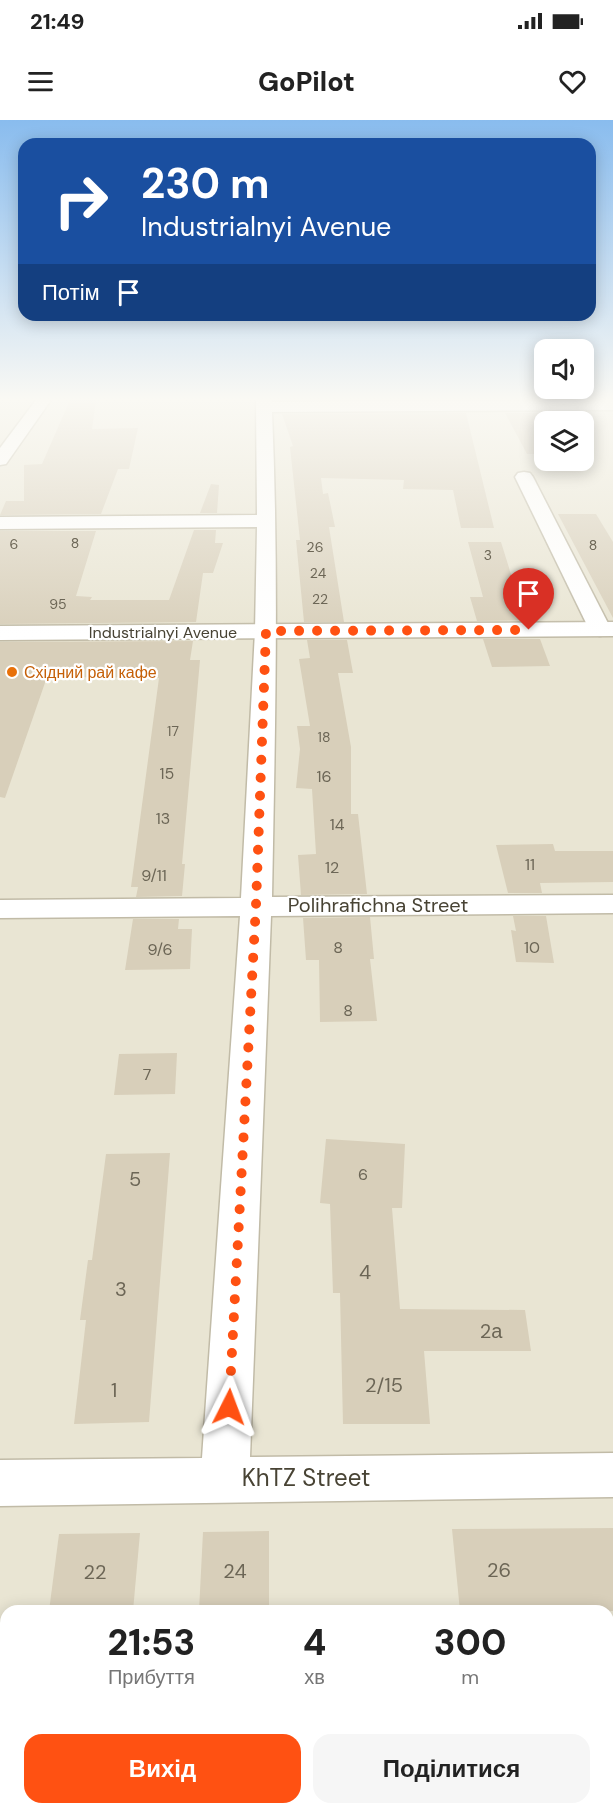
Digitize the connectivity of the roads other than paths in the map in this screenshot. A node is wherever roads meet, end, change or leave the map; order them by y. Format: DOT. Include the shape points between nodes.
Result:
graph roads {
  1 [pos="266,479"];
  2 [pos="525,479"];
  3 [pos="267,521"];
  4 [pos="0,524"];
  5 [pos="607,629"];
  6 [pos="266,631"];
  7 [pos="0,633"];
  8 [pos="613,904"];
  9 [pos="256,905"];
  10 [pos="0,909"];
  11 [pos="613,1475"];
  12 [pos="225,1478"];
  13 [pos="0,1483"];
  1 -- 3 [label="street"];
  2 -- 5 [label="street"];
  3 -- 4 [label="street"];
  3 -- 6 [label="street"];
  5 -- 6 [label="street, Industrialnyi Avenue"];
  6 -- 7 [label="street, Industrialnyi Avenue"];
  6 -- 9 [label="street"];
  8 -- 9 [label="street, Polihrafichna Street"];
  9 -- 10 [label="street, Polihrafichna Street"];
  9 -- 12 [label="street"];
  11 -- 12 [label="street, KhTZ Street"];
  12 -- 13 [label="street, KhTZ Street"];
}
